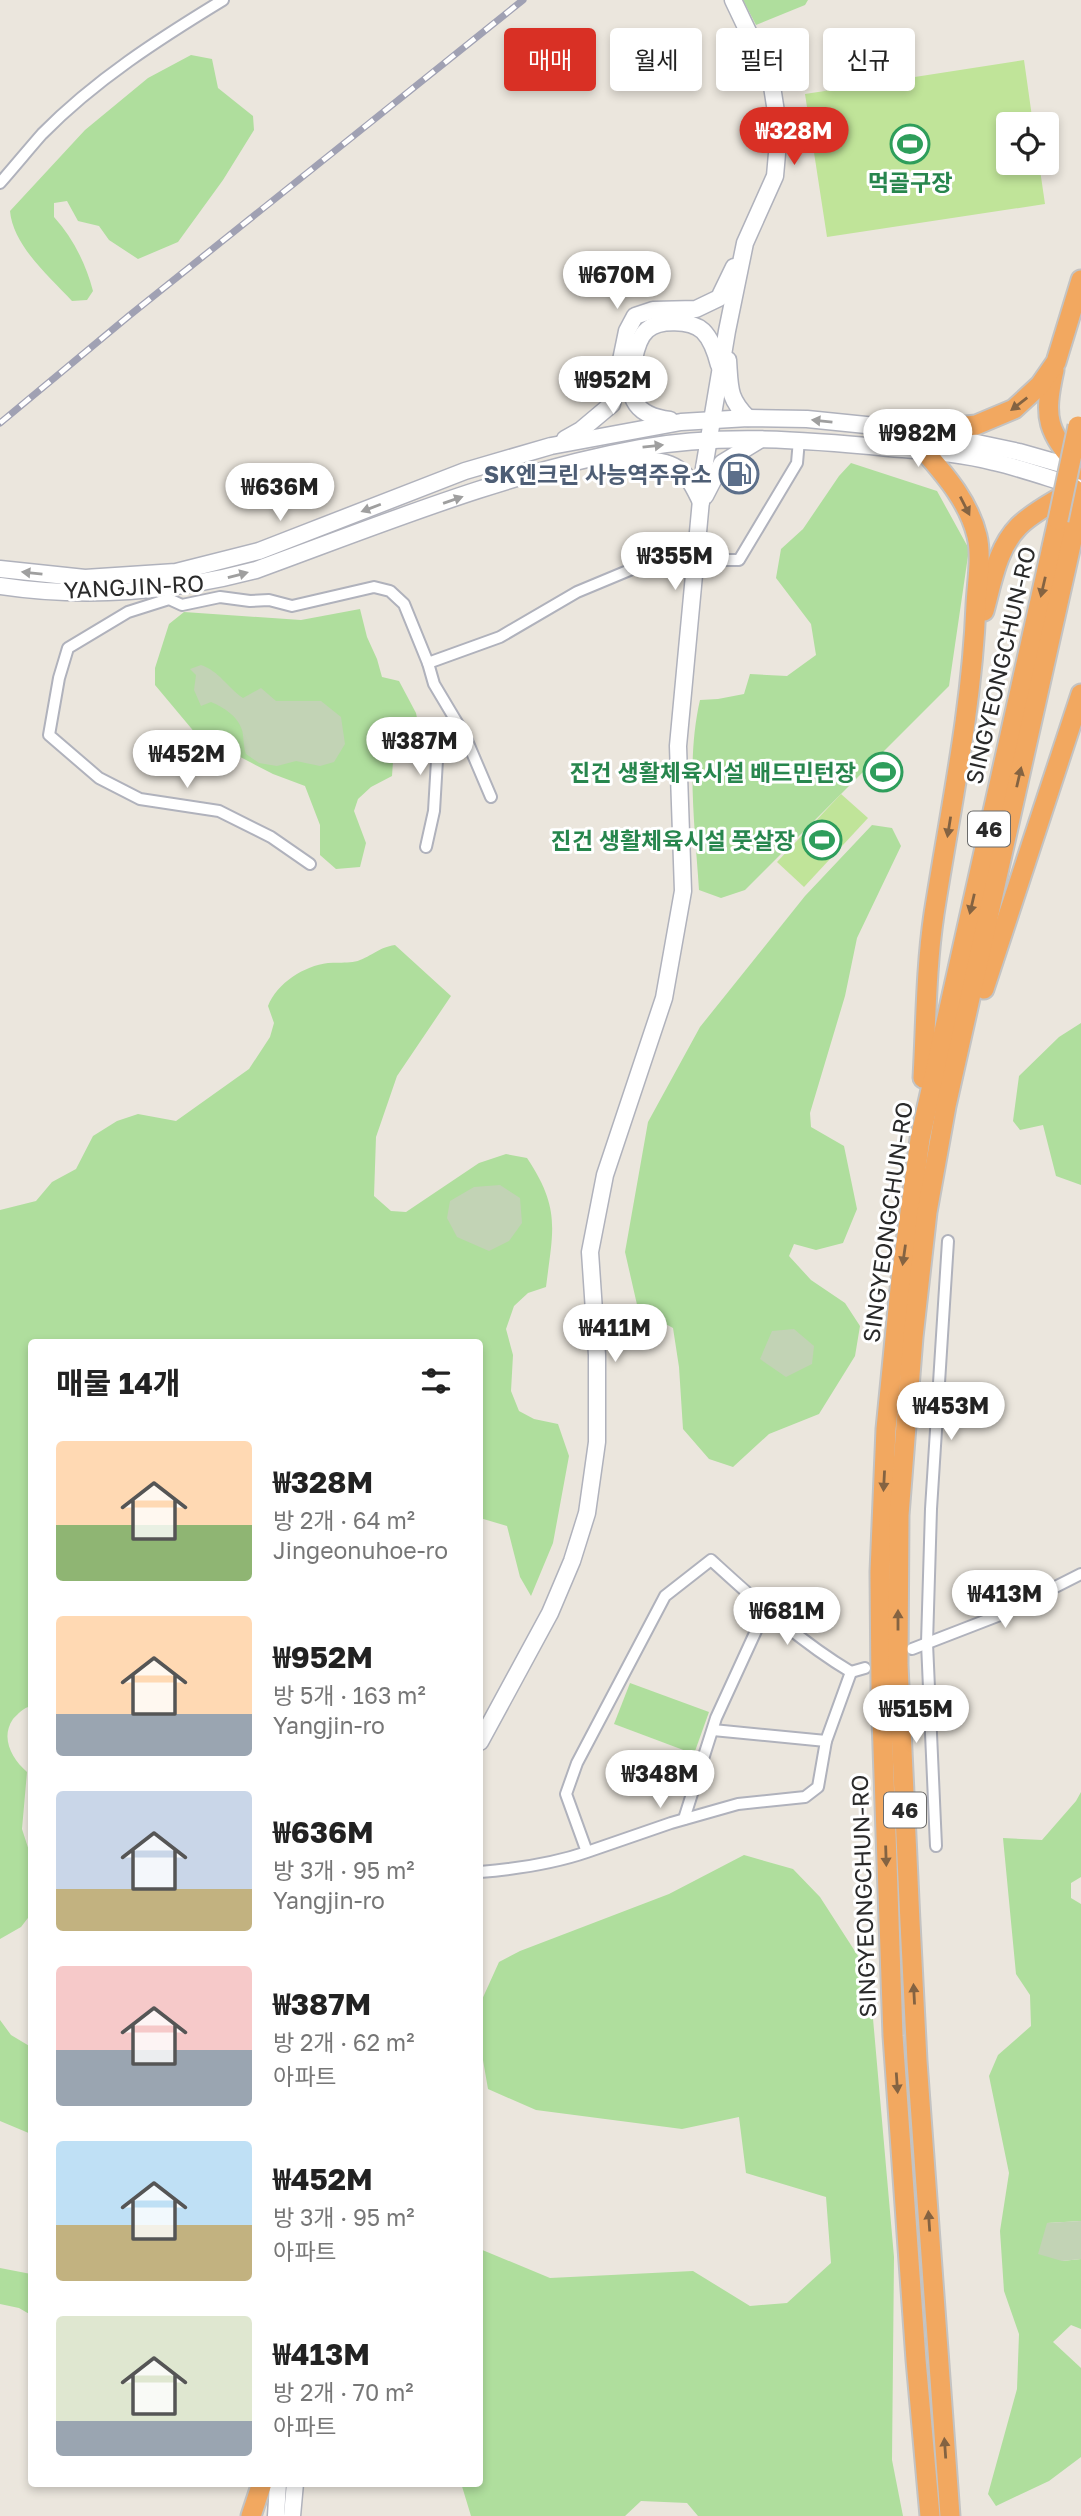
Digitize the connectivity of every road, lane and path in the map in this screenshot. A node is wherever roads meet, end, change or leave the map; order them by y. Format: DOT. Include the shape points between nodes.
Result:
graph roads {
  1 [pos="223,0"];
  2 [pos="733,0"];
  3 [pos="0,183"];
  4 [pos="745,243"];
  5 [pos="1081,280"];
  6 [pos="727,331"];
  7 [pos="1056,362"];
  8 [pos="720,371"];
  9 [pos="748,418"];
  10 [pos="1079,418"];
  11 [pos="711,420"];
  12 [pos="681,422"];
  13 [pos="919,431"];
  14 [pos="708,440"];
  15 [pos="760,440"];
  16 [pos="799,440"];
  17 [pos="551,446"];
  18 [pos="925,452"];
  19 [pos="582,461"];
  20 [pos="1080,487"];
  21 [pos="701,502"];
  22 [pos="1067,522"];
  23 [pos="697,560"];
  24 [pos="0,569"];
  25 [pos="0,586"];
  26 [pos="127,590"];
  27 [pos="126,613"];
  28 [pos="428,663"];
  29 [pos="971,672"];
  30 [pos="1081,694"];
  31 [pos="459,727"];
  32 [pos="491,797"];
  33 [pos="426,847"];
  34 [pos="310,864"];
  35 [pos="946,1107"];
  36 [pos="920,1139"];
  37 [pos="948,1241"];
  38 [pos="1081,1574"];
  39 [pos="766,1609"];
  40 [pos="927,1643"];
  41 [pos="912,1649"];
  42 [pos="865,1668"];
  43 [pos="851,1672"];
  44 [pos="713,1730"];
  45 [pos="483,1736"];
  46 [pos="826,1741"];
  47 [pos="684,1819"];
  48 [pos="936,1846"];
  49 [pos="587,1852"];
  50 [pos="483,1871"];
  51 [pos="261,2487"];
  52 [pos="278,2487"];
  53 [pos="295,2487"];
  54 [pos="254,2512"];
  55 [pos="276,2516"];
  56 [pos="292,2516"];
  57 [pos="930,2516"];
  58 [pos="950,2516"];
  1 -- 3 [label="street" via="134,56 94,88 43,134"];
  2 -- 4 [label="main road" via="771,80 779,131 775,176"];
  4 -- 6 [label="main road"];
  4 -- 17 [label="main road" via="719,298 696,309 653,310 635,316 627,331 612,404 581,430"];
  5 -- 7 [label="highway"];
  6 -- 8 [label="main road"];
  6 -- 9 [label="main road" via="730,393"];
  7 -- 13 [label="highway, one-way" via="1041,385 1014,409 976,425"];
  7 -- 20 [label="highway" via="1048,396 1049,425"];
  8 -- 11 [label="main road"];
  8 -- 12 [label="main road" via="702,330 684,323 655,325 641,338 630,378 631,394 638,407 653,418"];
  9 -- 11 [label="main road, YANGJIN-RO"];
  13 -- 9 [label="main road, YANGJIN-RO, one-way"];
  10 -- 22 [label="highway, SINGYEONGCHUN-RO / 46, bridge"];
  11 -- 12 [label="main road, YANGJIN-RO"];
  11 -- 14 [label="main road"];
  12 -- 17 [label="main road, YANGJIN-RO"];
  13 -- 20 [label="main road, YANGJIN-RO" via="1019,452"];
  14 -- 15 [label="main road, YANGJIN-RO"];
  19 -- 14 [label="main road, YANGJIN-RO, one-way" via="642,447"];
  14 -- 21 [label="main road"];
  15 -- 16 [label="main road, YANGJIN-RO"];
  15 -- 21 [label="main road" via="722,463"];
  16 -- 18 [label="main road, YANGJIN-RO"];
  16 -- 23 [label="street" via="797,463 739,560"];
  17 -- 24 [label="main road, YANGJIN-RO, one-way" via="465,471 259,551 176,572 85,578"];
  18 -- 20 [label="main road, YANGJIN-RO" via="994,462"];
  18 -- 29 [label="highway, one-way" via="967,507 978,538"];
  19 -- 21 [label="main road" via="673,465 687,477"];
  26 -- 19 [label="main road, YANGJIN-RO, one-way" via="214,581 256,570 509,480"];
  20 -- 22 [label="highway, SINGYEONGCHUN-RO / 46"];
  20 -- 29 [label="highway" via="1020,526 1005,545"];
  21 -- 23 [label="main road"];
  35 -- 22 [label="highway, SINGYEONGCHUN-RO / 46, one-way"];
  22 -- 36 [label="highway, SINGYEONGCHUN-RO / 46, one-way"];
  23 -- 28 [label="street" via="661,556 577,592 499,637"];
  23 -- 45 [label="main road" via="678,746 683,891 664,998 605,1175 590,1252 597,1442 587,1513 550,1613"];
  25 -- 26 [label="main road, YANGJIN-RO" via="88,593"];
  26 -- 27 [label="street"];
  27 -- 28 [label="street" via="169,600 182,605 220,597 292,606 374,587 390,592 404,604"];
  27 -- 34 [label="street" via="68,648 49,735 99,778 140,799 219,811 271,837"];
  28 -- 31 [label="street" via="434,684"];
  29 -- 36 [label="highway, one-way" via="934,918"];
  30 -- 35 [label="highway"];
  31 -- 32 [label="street"];
  31 -- 33 [label="street" via="437,760"];
  58 -- 35 [label="highway, SINGYEONGCHUN-RO / 46, one-way" via="916,2047 898,1665 899,1515 912,1337"];
  36 -- 57 [label="highway, SINGYEONGCHUN-RO / 46, one-way" via="886,1429 880,1572 893,2036"];
  37 -- 40 [label="street"];
  38 -- 40 [label="street" via="1000,1615"];
  39 -- 43 [label="street" via="819,1653"];
  39 -- 44 [label="street"];
  39 -- 49 [label="street" via="710,1560 665,1596 577,1763 566,1794"];
  40 -- 41 [label="street"];
  40 -- 48 [label="street"];
  42 -- 43 [label="street"];
  43 -- 46 [label="street"];
  44 -- 46 [label="street"];
  44 -- 47 [label="street"];
  46 -- 47 [label="street" via="818,1787 805,1797 738,1804"];
  47 -- 49 [label="street"];
  49 -- 50 [label="street" via="519,1869"];
  51 -- 54 [label="highway"];
  52 -- 55 [label="main road"];
  53 -- 56 [label="main road"];
}
